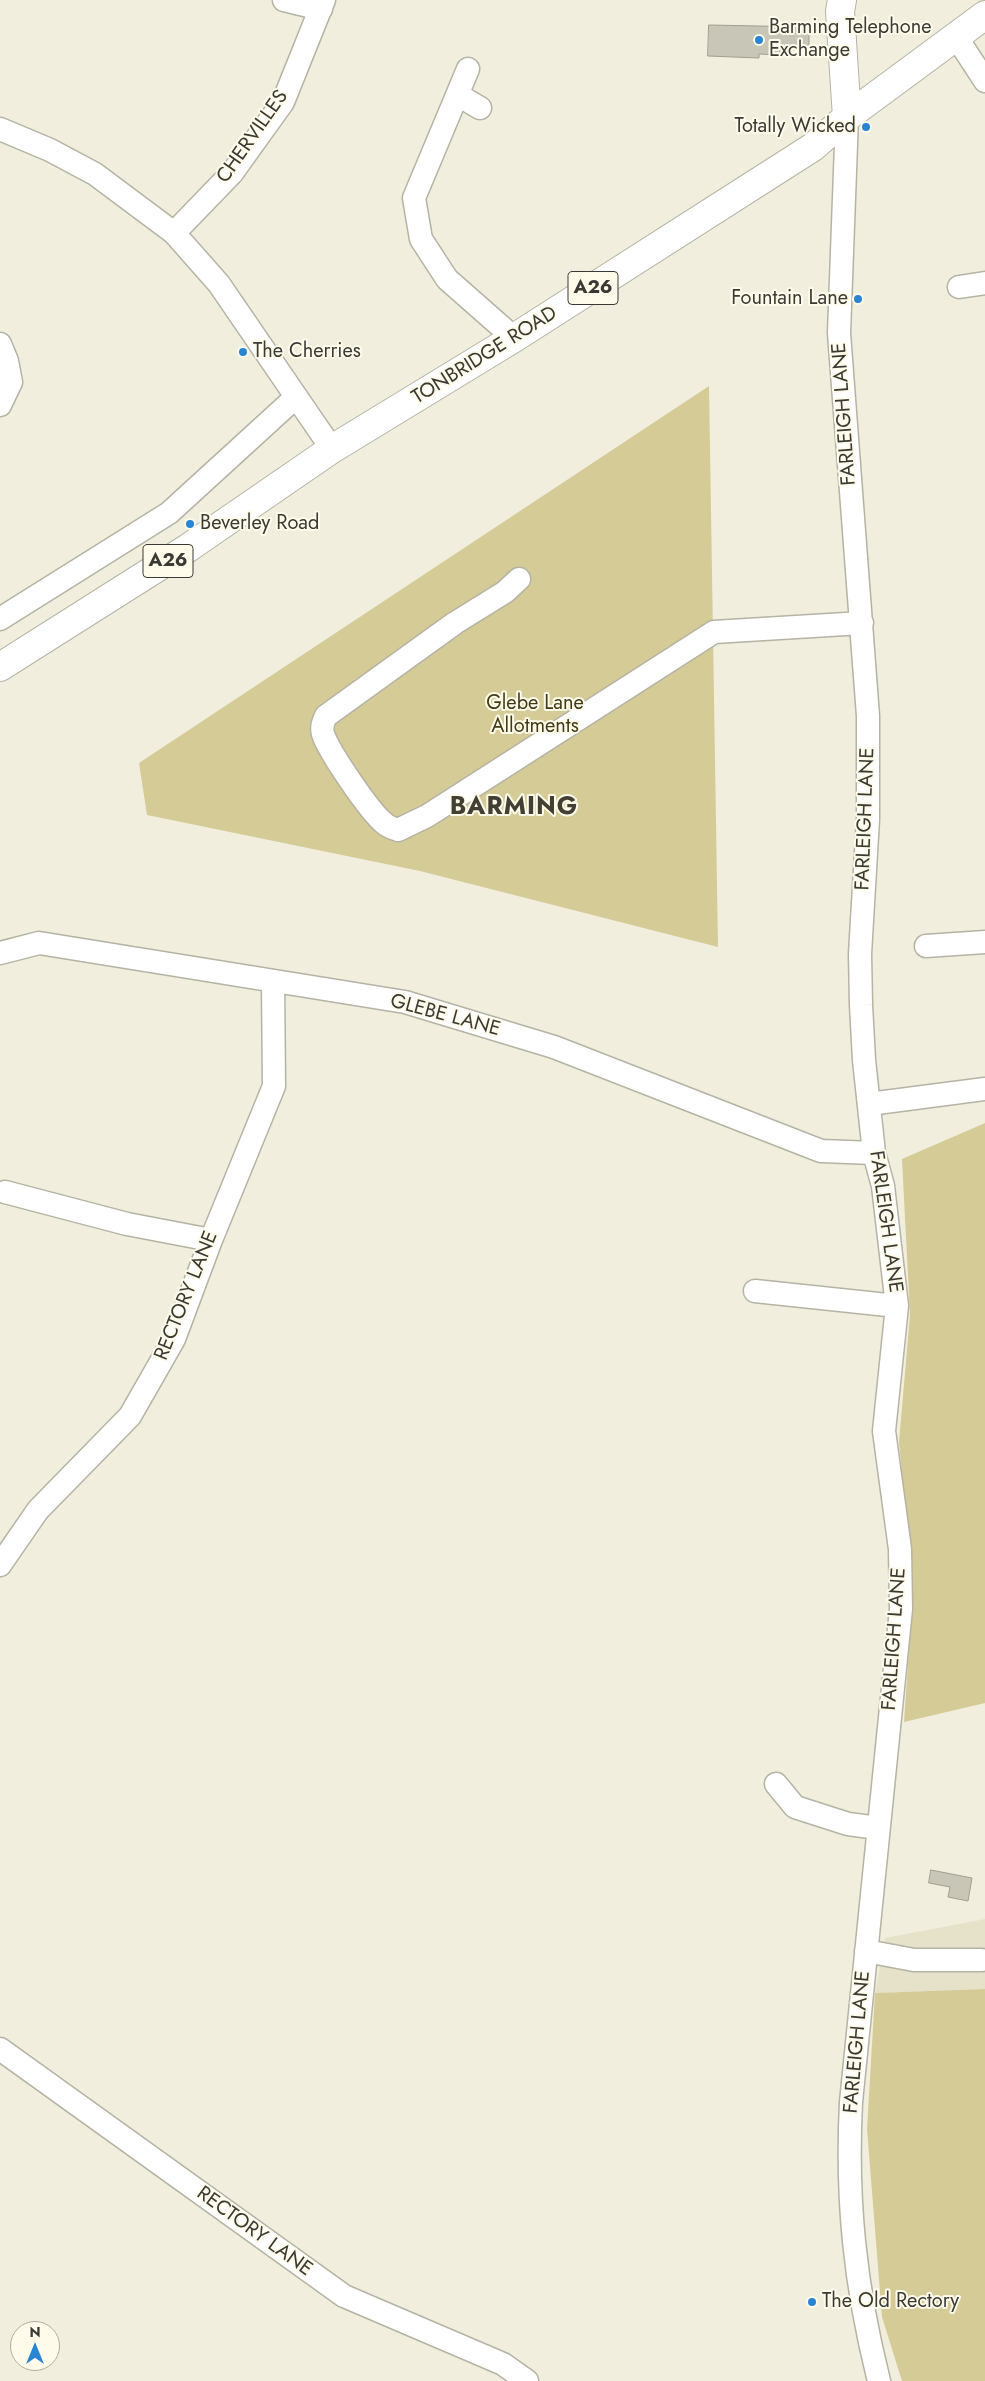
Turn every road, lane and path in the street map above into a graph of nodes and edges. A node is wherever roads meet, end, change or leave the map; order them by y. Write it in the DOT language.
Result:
graph roads {
  1 [pos="284,0"];
  2 [pos="842,0"];
  3 [pos="323,5"];
  4 [pos="985,15"];
  5 [pos="955,35"];
  6 [pos="468,69"];
  7 [pos="985,81"];
  8 [pos="458,95"];
  9 [pos="480,108"];
  10 [pos="847,117"];
  11 [pos="0,129"];
  12 [pos="174,233"];
  13 [pos="985,283"];
  14 [pos="959,287"];
  15 [pos="514,338"];
  16 [pos="0,344"];
  17 [pos="296,397"];
  18 [pos="0,404"];
  19 [pos="332,449"];
  20 [pos="519,579"];
  21 [pos="0,619"];
  22 [pos="862,623"];
  23 [pos="0,667"];
  24 [pos="985,942"];
  25 [pos="926,946"];
  26 [pos="0,953"];
  27 [pos="273,981"];
  28 [pos="985,1089"];
  29 [pos="869,1104"];
  30 [pos="874,1153"];
  31 [pos="5,1192"];
  32 [pos="210,1240"];
  33 [pos="755,1291"];
  34 [pos="897,1306"];
  35 [pos="0,1565"];
  36 [pos="776,1784"];
  37 [pos="878,1828"];
  38 [pos="866,1951"];
  39 [pos="982,1960"];
  40 [pos="0,2049"];
  41 [pos="527,2381"];
  42 [pos="879,2381"];
  1 -- 3 [label="street"];
  2 -- 10 [label="main road"];
  3 -- 12 [label="street, CHERVILLES"];
  4 -- 5 [label="main road, TONBRIDGE ROAD / A26"];
  5 -- 7 [label="street"];
  5 -- 10 [label="main road, TONBRIDGE ROAD / A26"];
  6 -- 8 [label="street"];
  8 -- 9 [label="street"];
  8 -- 15 [label="street"];
  10 -- 15 [label="main road, TONBRIDGE ROAD / A26"];
  10 -- 22 [label="street, FARLEIGH LANE"];
  11 -- 12 [label="street"];
  12 -- 17 [label="street"];
  13 -- 14 [label="street"];
  15 -- 19 [label="main road, TONBRIDGE ROAD / A26"];
  16 -- 18 [label="street"];
  17 -- 19 [label="street"];
  17 -- 21 [label="street"];
  19 -- 23 [label="main road, TONBRIDGE ROAD / A26"];
  20 -- 22 [label="street"];
  22 -- 29 [label="street, FARLEIGH LANE"];
  24 -- 25 [label="street"];
  26 -- 27 [label="street, GLEBE LANE"];
  27 -- 30 [label="street, GLEBE LANE"];
  27 -- 32 [label="street, RECTORY LANE"];
  28 -- 29 [label="street"];
  29 -- 30 [label="street, FARLEIGH LANE"];
  30 -- 34 [label="street, FARLEIGH LANE"];
  31 -- 32 [label="street"];
  32 -- 35 [label="street, RECTORY LANE"];
  33 -- 34 [label="street"];
  34 -- 37 [label="street, FARLEIGH LANE"];
  36 -- 37 [label="street"];
  37 -- 38 [label="street, FARLEIGH LANE"];
  38 -- 39 [label="street"];
  38 -- 42 [label="street, FARLEIGH LANE"];
  40 -- 41 [label="street, RECTORY LANE"];
}
